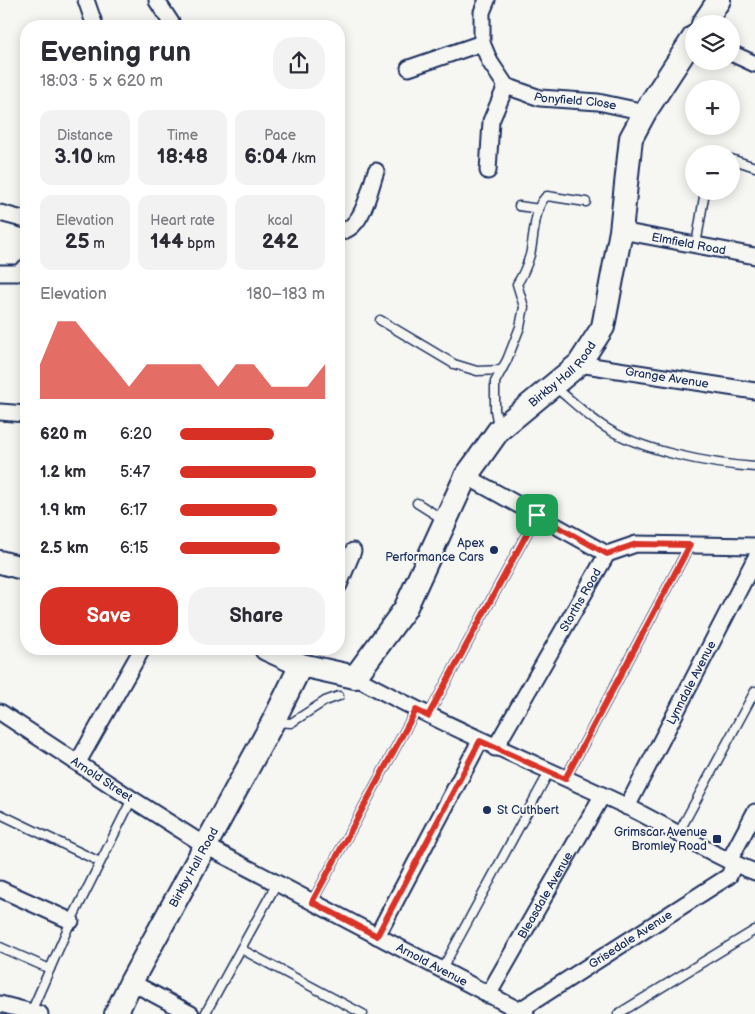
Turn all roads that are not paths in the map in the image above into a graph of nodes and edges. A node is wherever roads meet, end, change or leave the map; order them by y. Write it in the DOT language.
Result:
graph roads {
  1 [pos="86,0"];
  2 [pos="486,0"];
  3 [pos="720,0"];
  4 [pos="157,1"];
  5 [pos="709,15"];
  6 [pos="93,20"];
  7 [pos="169,20"];
  8 [pos="482,43"];
  9 [pos="685,51"];
  10 [pos="740,57"];
  11 [pos="755,64"];
  12 [pos="409,68"];
  13 [pos="506,86"];
  14 [pos="645,112"];
  15 [pos="740,163"];
  16 [pos="755,167"];
  17 [pos="376,171"];
  18 [pos="488,171"];
  19 [pos="704,200"];
  20 [pos="586,202"];
  21 [pos="519,206"];
  22 [pos="539,209"];
  23 [pos="0,213"];
  24 [pos="20,218"];
  25 [pos="345,231"];
  26 [pos="621,231"];
  27 [pos="696,245"];
  28 [pos="755,256"];
  29 [pos="20,272"];
  30 [pos="0,273"];
  31 [pos="380,320"];
  32 [pos="579,364"];
  33 [pos="502,370"];
  34 [pos="552,384"];
  35 [pos="755,391"];
  36 [pos="0,412"];
  37 [pos="20,414"];
  38 [pos="499,430"];
  39 [pos="755,467"];
  40 [pos="466,476"];
  41 [pos="417,503"];
  42 [pos="537,515"];
  43 [pos="445,521"];
  44 [pos="690,545"];
  45 [pos="755,546"];
  46 [pos="353,551"];
  47 [pos="607,554"];
  48 [pos="755,559"];
  49 [pos="0,562"];
  50 [pos="20,567"];
  51 [pos="345,570"];
  52 [pos="139,655"];
  53 [pos="278,655"];
  54 [pos="301,666"];
  55 [pos="355,676"];
  56 [pos="755,690"];
  57 [pos="339,696"];
  58 [pos="0,712"];
  59 [pos="422,713"];
  60 [pos="273,722"];
  61 [pos="480,741"];
  62 [pos="495,748"];
  63 [pos="78,762"];
  64 [pos="548,772"];
  65 [pos="565,779"];
  66 [pos="602,796"];
  67 [pos="132,799"];
  68 [pos="627,807"];
  69 [pos="755,812"];
  70 [pos="0,814"];
  71 [pos="678,834"];
  72 [pos="206,846"];
  73 [pos="100,862"];
  74 [pos="732,863"];
  75 [pos="755,872"];
  76 [pos="277,883"];
  77 [pos="0,889"];
  78 [pos="312,902"];
  79 [pos="71,921"];
  80 [pos="755,930"];
  81 [pos="377,936"];
  82 [pos="0,947"];
  83 [pos="241,949"];
  84 [pos="50,969"];
  85 [pos="442,971"];
  86 [pos="131,982"];
  87 [pos="488,995"];
  88 [pos="0,1004"];
  89 [pos="523,1012"];
  90 [pos="34,1013"];
  91 [pos="116,1014"];
  92 [pos="191,1014"];
  93 [pos="205,1014"];
  94 [pos="363,1014"];
  95 [pos="618,1014"];
  1 -- 6 [label="street"];
  2 -- 8 [label="street"];
  3 -- 5 [label="street"];
  4 -- 7 [label="street"];
  8 -- 12 [label="street"];
  8 -- 13 [label="street"];
  9 -- 14 [label="street, Birkby Hall Road"];
  10 -- 11 [label="street"];
  13 -- 14 [label="street, Ponyfield Close"];
  13 -- 18 [label="street"];
  14 -- 26 [label="street, Birkby Hall Road"];
  15 -- 16 [label="lane"];
  17 -- 25 [label="street"];
  19 -- 27 [label="lane"];
  20 -- 22 [label="lane"];
  21 -- 22 [label="lane"];
  22 -- 33 [label="lane"];
  23 -- 24 [label="street"];
  26 -- 27 [label="street, Elmfield Road"];
  26 -- 32 [label="street, Birkby Hall Road"];
  27 -- 28 [label="street, Elmfield Road"];
  29 -- 30 [label="street"];
  31 -- 33 [label="lane"];
  32 -- 34 [label="street, Birkby Hall Road"];
  32 -- 35 [label="street, Grange Avenue"];
  33 -- 38 [label="lane"];
  34 -- 38 [label="street, Birkby Hall Road"];
  34 -- 39 [label="lane"];
  36 -- 37 [label="street"];
  38 -- 40 [label="street, Birkby Hall Road"];
  40 -- 42 [label="street"];
  40 -- 43 [label="street, Birkby Hall Road"];
  41 -- 43 [label="lane"];
  42 -- 47 [label="street"];
  42 -- 59 [label="lane"];
  43 -- 55 [label="street, Birkby Hall Road"];
  44 -- 45 [label="street, Storths Road"];
  44 -- 47 [label="street, Storths Road"];
  44 -- 65 [label="lane"];
  46 -- 51 [label="street"];
  47 -- 62 [label="street, Storths Road"];
  48 -- 68 [label="street, Lynndale Avenue"];
  49 -- 50 [label="street"];
  52 -- 63 [label="street"];
  53 -- 54 [label="street"];
  54 -- 55 [label="street"];
  54 -- 60 [label="street, Birkby Hall Road"];
  55 -- 59 [label="street"];
  56 -- 71 [label="lane"];
  57 -- 60 [label="lane"];
  58 -- 63 [label="street, Arnold Street"];
  59 -- 61 [label="street"];
  59 -- 78 [label="lane"];
  60 -- 72 [label="street, Birkby Hall Road"];
  61 -- 62 [label="street"];
  61 -- 81 [label="street"];
  62 -- 64 [label="street"];
  63 -- 67 [label="street, Arnold Street"];
  64 -- 65 [label="street"];
  64 -- 85 [label="lane"];
  65 -- 66 [label="street"];
  66 -- 68 [label="street"];
  66 -- 87 [label="street, Bleasdale Avenue"];
  67 -- 72 [label="street, Arnold Street"];
  67 -- 73 [label="lane"];
  68 -- 71 [label="street"];
  69 -- 74 [label="street, Grisedale Avenue"];
  70 -- 73 [label="lane"];
  71 -- 74 [label="street"];
  72 -- 76 [label="street, Arnold Avenue"];
  72 -- 86 [label="street, Birkby Hall Road"];
  73 -- 79 [label="lane"];
  74 -- 75 [label="street"];
  74 -- 89 [label="street, Grisedale Avenue"];
  76 -- 78 [label="street, Arnold Avenue"];
  76 -- 83 [label="lane"];
  77 -- 79 [label="street"];
  78 -- 81 [label="street, Arnold Avenue"];
  79 -- 84 [label="lane"];
  80 -- 95 [label="lane"];
  81 -- 85 [label="street, Arnold Avenue"];
  82 -- 84 [label="lane"];
  83 -- 93 [label="lane"];
  83 -- 94 [label="lane"];
  84 -- 90 [label="lane"];
  85 -- 87 [label="street, Arnold Avenue"];
  86 -- 91 [label="street, Birkby Hall Road"];
  86 -- 92 [label="street"];
  87 -- 89 [label="street, Arnold Avenue"];
  88 -- 90 [label="street"];
}
